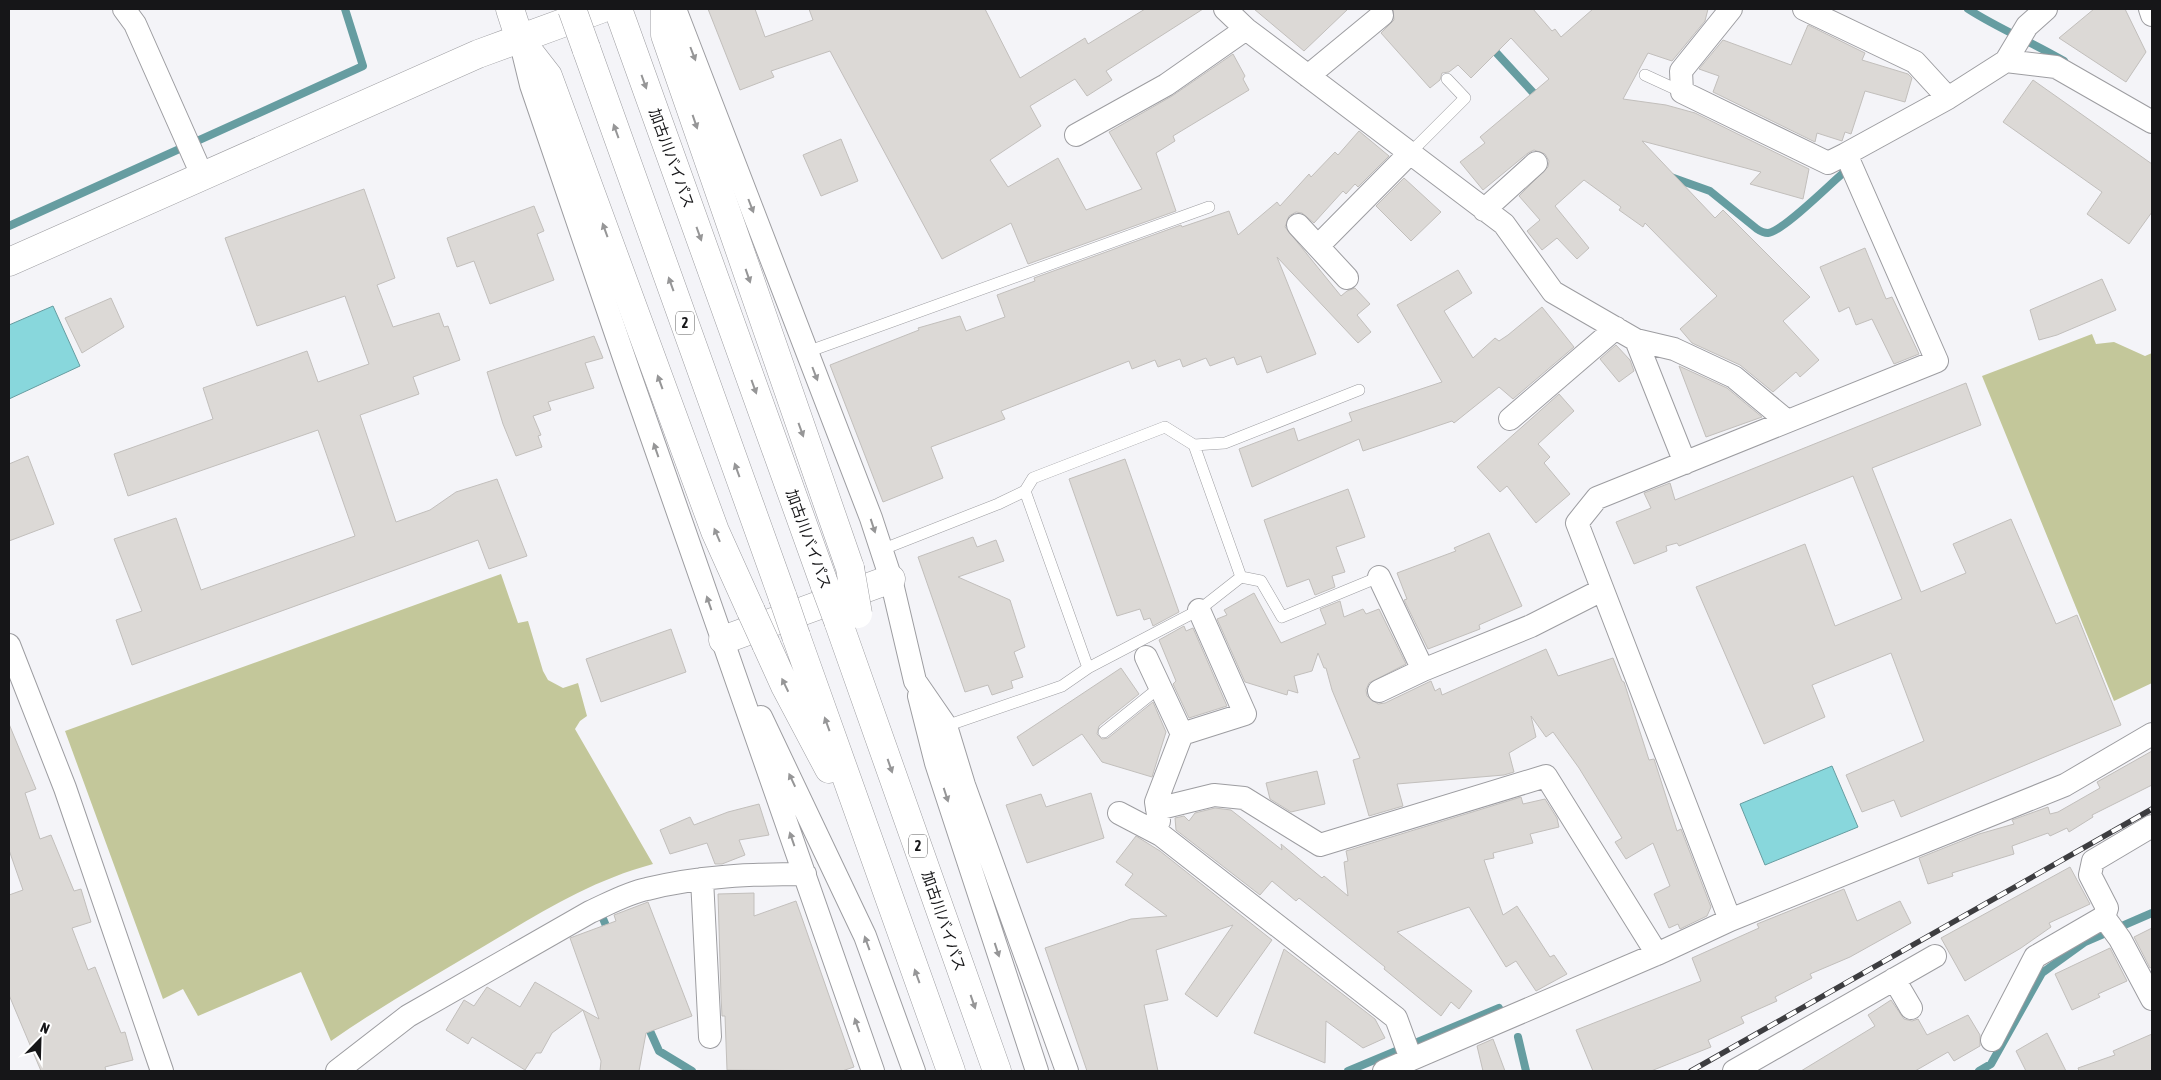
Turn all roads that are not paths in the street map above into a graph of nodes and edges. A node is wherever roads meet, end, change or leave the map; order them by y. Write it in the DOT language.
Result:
graph roads {
  1 [pos="124,9"];
  2 [pos="510,9"];
  3 [pos="572,9"];
  4 [pos="601,9"];
  5 [pos="618,9"];
  6 [pos="665,9"];
  7 [pos="675,9"];
  8 [pos="1225,9"];
  9 [pos="1732,9"];
  10 [pos="1804,9"];
  11 [pos="2046,9"];
  12 [pos="2150,9"];
  13 [pos="1382,15"];
  14 [pos="2152,15"];
  15 [pos="1246,29"];
  16 [pos="520,40"];
  17 [pos="2006,61"];
  18 [pos="1645,75"];
  19 [pos="1308,76"];
  20 [pos="1447,79"];
  21 [pos="1682,92"];
  22 [pos="1948,98"];
  23 [pos="2152,122"];
  24 [pos="1076,135"];
  25 [pos="1410,153"];
  26 [pos="1846,154"];
  27 [pos="1536,163"];
  28 [pos="202,175"];
  29 [pos="1209,207"];
  30 [pos="1484,210"];
  31 [pos="1298,224"];
  32 [pos="1318,246"];
  33 [pos="9,262"];
  34 [pos="1347,278"];
  35 [pos="1616,328"];
  36 [pos="1636,340"];
  37 [pos="807,352"];
  38 [pos="1359,390"];
  39 [pos="1510,418"];
  40 [pos="1787,421"];
  41 [pos="1194,445"];
  42 [pos="1685,463"];
  43 [pos="1025,491"];
  44 [pos="881,550"];
  45 [pos="1241,577"];
  46 [pos="1379,577"];
  47 [pos="891,579"];
  48 [pos="1602,590"];
  49 [pos="1199,610"];
  50 [pos="722,640"];
  51 [pos="9,645"];
  52 [pos="1146,657"];
  53 [pos="1088,668"];
  54 [pos="1423,670"];
  55 [pos="736,679"];
  56 [pos="915,680"];
  57 [pos="1160,687"];
  58 [pos="1379,691"];
  59 [pos="876,726"];
  60 [pos="946,726"];
  61 [pos="1104,732"];
  62 [pos="1182,734"];
  63 [pos="2152,734"];
  64 [pos="1157,809"];
  65 [pos="1119,813"];
  66 [pos="2152,826"];
  67 [pos="1161,835"];
  68 [pos="873,852"];
  69 [pos="805,874"];
  70 [pos="702,879"];
  71 [pos="2104,917"];
  72 [pos="1730,920"];
  73 [pos="1657,954"];
  74 [pos="1935,956"];
  75 [pos="1894,979"];
  76 [pos="2151,992"];
  77 [pos="1911,1008"];
  78 [pos="710,1037"];
  79 [pos="1992,1040"];
  80 [pos="1411,1058"];
  81 [pos="157,1070"];
  82 [pos="337,1071"];
  83 [pos="873,1071"];
  84 [pos="914,1071"];
  85 [pos="951,1071"];
  86 [pos="997,1071"];
  87 [pos="1037,1071"];
  88 [pos="1067,1071"];
  89 [pos="1384,1071"];
  90 [pos="1734,1071"];
  1 -- 28 [label="street"];
  2 -- 16 [label="main road"];
  68 -- 3 [label="main road, 2, one-way, bridge"];
  4 -- 16 [label="main road"];
  5 -- 59 [label="main road, 加古川バイパス / 2, one-way, bridge"];
  6 -- 59 [label="main road, one-way, bridge"];
  7 -- 37 [label="street, one-way"];
  8 -- 15 [label="street"];
  9 -- 21 [label="street"];
  10 -- 22 [label="street"];
  11 -- 17 [label="street"];
  12 -- 14 [label="street"];
  13 -- 19 [label="street"];
  15 -- 19 [label="street"];
  15 -- 24 [label="street"];
  16 -- 28 [label="main road"];
  50 -- 16 [label="street, one-way"];
  68 -- 16 [label="main road, one-way, bridge"];
  17 -- 22 [label="street"];
  17 -- 23 [label="street"];
  18 -- 21 [label="lane"];
  19 -- 25 [label="street"];
  20 -- 25 [label="lane"];
  21 -- 26 [label="street"];
  22 -- 26 [label="street"];
  25 -- 30 [label="street"];
  25 -- 32 [label="street"];
  26 -- 40 [label="street"];
  27 -- 30 [label="street"];
  28 -- 33 [label="main road"];
  29 -- 37 [label="lane"];
  30 -- 35 [label="street"];
  31 -- 32 [label="street"];
  32 -- 34 [label="street"];
  35 -- 36 [label="street"];
  35 -- 39 [label="street"];
  36 -- 40 [label="street"];
  36 -- 42 [label="street"];
  37 -- 44 [label="street, one-way"];
  38 -- 41 [label="lane"];
  40 -- 42 [label="street"];
  41 -- 43 [label="lane"];
  41 -- 45 [label="lane"];
  42 -- 48 [label="street"];
  43 -- 44 [label="lane"];
  43 -- 53 [label="lane"];
  44 -- 47 [label="street"];
  45 -- 46 [label="lane"];
  45 -- 49 [label="lane"];
  46 -- 54 [label="street"];
  47 -- 50 [label="main road"];
  47 -- 56 [label="street"];
  48 -- 54 [label="street"];
  48 -- 72 [label="street"];
  49 -- 53 [label="lane"];
  49 -- 62 [label="street"];
  50 -- 55 [label="street"];
  51 -- 81 [label="street"];
  52 -- 57 [label="street"];
  53 -- 60 [label="lane"];
  54 -- 58 [label="street"];
  69 -- 55 [label="street, one-way"];
  84 -- 55 [label="street, one-way"];
  56 -- 60 [label="street"];
  56 -- 87 [label="street, one-way"];
  57 -- 61 [label="lane"];
  57 -- 62 [label="street"];
  59 -- 86 [label="main road, 加古川バイパス / 2, one-way"];
  60 -- 88 [label="street"];
  62 -- 64 [label="street"];
  63 -- 72 [label="street"];
  64 -- 67 [label="street"];
  64 -- 73 [label="street"];
  65 -- 67 [label="street"];
  66 -- 71 [label="street"];
  67 -- 80 [label="street"];
  85 -- 68 [label="main road, 2, one-way"];
  69 -- 70 [label="street"];
  83 -- 69 [label="street, one-way"];
  70 -- 78 [label="street"];
  70 -- 82 [label="street"];
  71 -- 76 [label="street"];
  71 -- 79 [label="street"];
  72 -- 73 [label="street"];
  73 -- 80 [label="street"];
  74 -- 75 [label="street"];
  75 -- 77 [label="street"];
  75 -- 90 [label="street"];
  80 -- 89 [label="street"];
}
